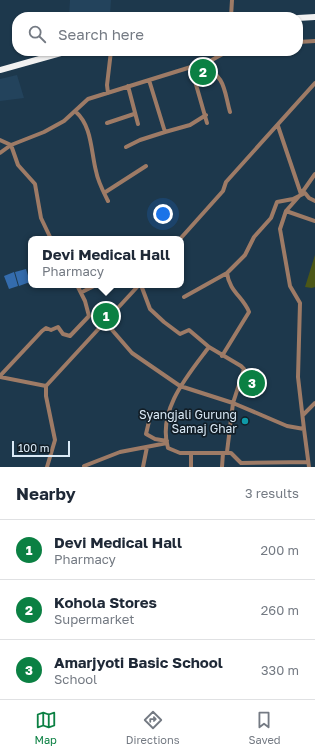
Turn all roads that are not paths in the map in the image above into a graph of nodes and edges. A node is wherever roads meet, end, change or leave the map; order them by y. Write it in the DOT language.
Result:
graph roads {
  1 [pos="232,0"];
  2 [pos="231,12"];
  3 [pos="315,17"];
  4 [pos="303,18"];
  5 [pos="315,41"];
  6 [pos="303,42"];
  7 [pos="50,56"];
  8 [pos="111,56"];
  9 [pos="219,56"];
  10 [pos="201,66"];
  11 [pos="191,67"];
  12 [pos="0,70"];
  13 [pos="149,80"];
  14 [pos="315,83"];
  15 [pos="128,86"];
  16 [pos="108,93"];
  17 [pos="76,112"];
  18 [pos="230,112"];
  19 [pos="134,114"];
  20 [pos="206,115"];
  21 [pos="107,123"];
  22 [pos="207,123"];
  23 [pos="138,124"];
  24 [pos="278,126"];
  25 [pos="165,132"];
  26 [pos="0,140"];
  27 [pos="11,145"];
  28 [pos="126,147"];
  29 [pos="0,153"];
  30 [pos="146,166"];
  31 [pos="315,174"];
  32 [pos="104,193"];
  33 [pos="301,194"];
  34 [pos="108,201"];
  35 [pos="315,201"];
  36 [pos="286,211"];
  37 [pos="315,221"];
  38 [pos="50,236"];
  39 [pos="183,236"];
  40 [pos="227,273"];
  41 [pos="80,288"];
  42 [pos="90,288"];
  43 [pos="137,288"];
  44 [pos="141,288"];
  45 [pos="82,292"];
  46 [pos="184,297"];
  47 [pos="106,323"];
  48 [pos="209,347"];
  49 [pos="222,356"];
  50 [pos="0,376"];
  51 [pos="46,386"];
  52 [pos="180,386"];
  53 [pos="233,403"];
  54 [pos="315,403"];
  55 [pos="303,415"];
  56 [pos="150,417"];
  57 [pos="304,429"];
  58 [pos="167,442"];
  59 [pos="147,447"];
  60 [pos="225,452"];
  61 [pos="191,453"];
  62 [pos="308,462"];
  63 [pos="265,465"];
  64 [pos="84,466"];
  65 [pos="47,467"];
  66 [pos="143,467"];
  67 [pos="190,467"];
  68 [pos="222,467"];
  69 [pos="309,467"];
  1 -- 2 [label="street"];
  3 -- 4 [label="highway"];
  5 -- 6 [label="street"];
  7 -- 12 [label="highway"];
  8 -- 16 [label="street"];
  9 -- 10 [label="street"];
  10 -- 11 [label="street"];
  10 -- 18 [label="street"];
  11 -- 13 [label="street"];
  11 -- 20 [label="street"];
  13 -- 15 [label="street"];
  13 -- 25 [label="street"];
  14 -- 24 [label="street"];
  15 -- 16 [label="street"];
  15 -- 19 [label="street"];
  16 -- 17 [label="street"];
  17 -- 27 [label="street"];
  17 -- 32 [label="street"];
  19 -- 21 [label="street"];
  19 -- 23 [label="street"];
  20 -- 22 [label="street"];
  20 -- 25 [label="street"];
  24 -- 33 [label="street"];
  24 -- 39 [label="street"];
  25 -- 28 [label="street"];
  26 -- 27 [label="street"];
  27 -- 29 [label="street"];
  27 -- 38 [label="street"];
  30 -- 32 [label="street"];
  31 -- 33 [label="street"];
  32 -- 34 [label="street"];
  33 -- 35 [label="street"];
  33 -- 36 [label="street"];
  33 -- 40 [label="street"];
  36 -- 37 [label="street"];
  36 -- 55 [label="street"];
  40 -- 46 [label="street"];
  40 -- 49 [label="street"];
  41 -- 45 [label="street"];
  42 -- 45 [label="street"];
  43 -- 47 [label="street"];
  44 -- 48 [label="street"];
  45 -- 50 [label="street"];
  47 -- 51 [label="street"];
  47 -- 52 [label="street"];
  48 -- 49 [label="street"];
  48 -- 52 [label="street"];
  49 -- 53 [label="street"];
  50 -- 51 [label="street"];
  51 -- 65 [label="street"];
  52 -- 53 [label="street"];
  52 -- 58 [label="street"];
  53 -- 57 [label="street"];
  53 -- 60 [label="street"];
  54 -- 55 [label="street"];
  55 -- 57 [label="street"];
  56 -- 58 [label="street"];
  57 -- 62 [label="street"];
  58 -- 59 [label="street"];
  58 -- 61 [label="street"];
  59 -- 64 [label="street"];
  59 -- 66 [label="street"];
  60 -- 61 [label="street"];
  60 -- 63 [label="street"];
  60 -- 68 [label="street"];
  61 -- 67 [label="street"];
  62 -- 63 [label="street"];
  62 -- 69 [label="street"];
}
